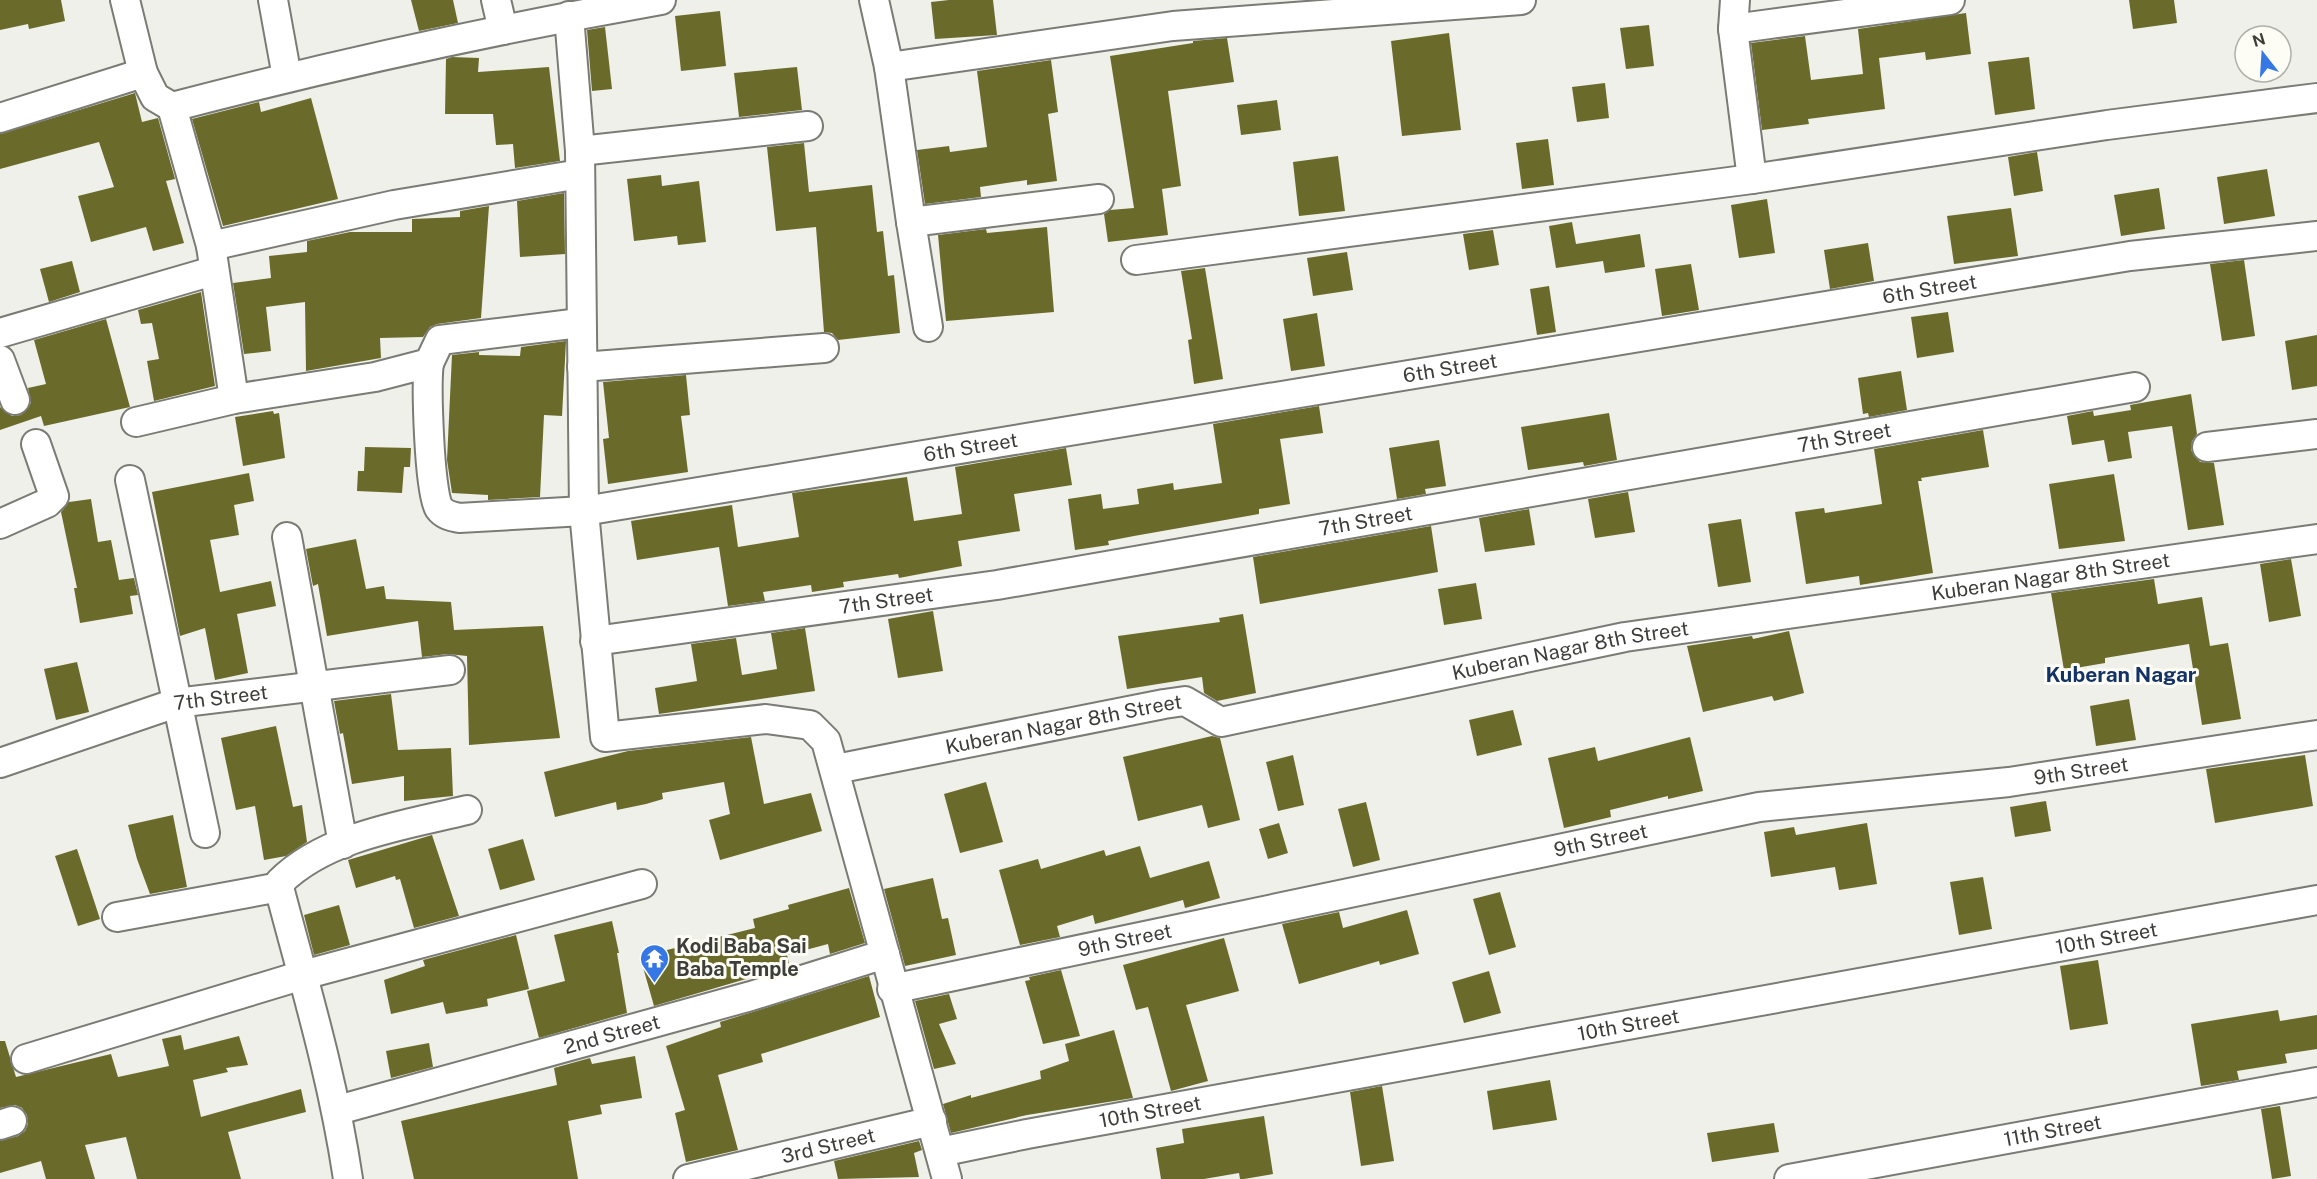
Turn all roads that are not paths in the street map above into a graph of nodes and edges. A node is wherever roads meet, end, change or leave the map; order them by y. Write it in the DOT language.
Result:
graph roads {
  1 [pos="125,0"];
  2 [pos="273,0"];
  3 [pos="496,0"];
  4 [pos="661,0"];
  5 [pos="874,0"];
  6 [pos="1521,0"];
  7 [pos="1735,0"];
  8 [pos="1950,0"];
  9 [pos="569,16"];
  10 [pos="1733,29"];
  11 [pos="503,30"];
  12 [pos="889,67"];
  13 [pos="143,74"];
  14 [pos="287,77"];
  15 [pos="2317,98"];
  16 [pos="171,107"];
  17 [pos="0,117"];
  18 [pos="808,126"];
  19 [pos="580,163"];
  20 [pos="1752,179"];
  21 [pos="1099,199"];
  22 [pos="911,222"];
  23 [pos="2317,236"];
  24 [pos="212,259"];
  25 [pos="1136,260"];
  26 [pos="580,323"];
  27 [pos="928,327"];
  28 [pos="0,333"];
  29 [pos="824,348"];
  30 [pos="0,360"];
  31 [pos="429,363"];
  32 [pos="582,367"];
  33 [pos="2135,387"];
  34 [pos="234,399"];
  35 [pos="15,400"];
  36 [pos="135,422"];
  37 [pos="2317,434"];
  38 [pos="36,444"];
  39 [pos="2207,447"];
  40 [pos="130,480"];
  41 [pos="584,512"];
  42 [pos="0,524"];
  43 [pos="287,537"];
  44 [pos="2317,539"];
  45 [pos="595,641"];
  46 [pos="450,670"];
  47 [pos="314,686"];
  48 [pos="176,703"];
  49 [pos="2317,735"];
  50 [pos="1,760"];
  51 [pos="836,769"];
  52 [pos="466,810"];
  53 [pos="205,833"];
  54 [pos="343,844"];
  55 [pos="642,884"];
  56 [pos="280,887"];
  57 [pos="2317,900"];
  58 [pos="117,917"];
  59 [pos="885,954"];
  60 [pos="303,975"];
  61 [pos="892,989"];
  62 [pos="26,1059"];
  63 [pos="2317,1082"];
  64 [pos="338,1110"];
  65 [pos="932,1121"];
  66 [pos="944,1166"];
  67 [pos="348,1179"];
  68 [pos="688,1179"];
  69 [pos="1789,1179"];
  1 -- 13 [label="street"];
  2 -- 14 [label="street"];
  3 -- 11 [label="street"];
  4 -- 9 [label="street"];
  5 -- 12 [label="street"];
  6 -- 12 [label="street"];
  7 -- 10 [label="street"];
  8 -- 10 [label="street"];
  9 -- 11 [label="street"];
  9 -- 19 [label="street"];
  10 -- 20 [label="street"];
  11 -- 14 [label="street"];
  12 -- 22 [label="street"];
  13 -- 16 [label="street"];
  13 -- 17 [label="street"];
  14 -- 16 [label="street"];
  15 -- 20 [label="street"];
  16 -- 24 [label="street"];
  18 -- 19 [label="street"];
  19 -- 24 [label="street"];
  19 -- 26 [label="street"];
  20 -- 25 [label="street"];
  21 -- 22 [label="street"];
  22 -- 27 [label="street"];
  23 -- 41 [label="street, 6th Street"];
  24 -- 28 [label="street"];
  24 -- 34 [label="street"];
  26 -- 31 [label="street"];
  26 -- 32 [label="street"];
  29 -- 32 [label="street"];
  30 -- 35 [label="street"];
  31 -- 34 [label="street"];
  31 -- 41 [label="street, 6th Street"];
  32 -- 41 [label="street"];
  33 -- 45 [label="street, 7th Street"];
  34 -- 36 [label="street"];
  37 -- 39 [label="street"];
  38 -- 42 [label="street"];
  40 -- 48 [label="street"];
  41 -- 45 [label="street"];
  43 -- 47 [label="street"];
  44 -- 51 [label="street, Kuberan Nagar 8th Street"];
  45 -- 51 [label="street"];
  46 -- 47 [label="street, 7th Street"];
  47 -- 48 [label="street, 7th Street"];
  47 -- 54 [label="street"];
  48 -- 50 [label="street, 7th Street"];
  48 -- 53 [label="street"];
  49 -- 61 [label="street, 9th Street"];
  51 -- 59 [label="street"];
  52 -- 54 [label="street"];
  54 -- 56 [label="street"];
  55 -- 60 [label="street"];
  56 -- 58 [label="street"];
  56 -- 60 [label="street"];
  57 -- 66 [label="street, 10th Street"];
  59 -- 61 [label="street"];
  59 -- 64 [label="street, 2nd Street"];
  60 -- 62 [label="street"];
  60 -- 64 [label="street"];
  61 -- 65 [label="street"];
  63 -- 69 [label="street, 11th Street"];
  64 -- 67 [label="street"];
  65 -- 66 [label="street"];
  65 -- 68 [label="street, 3rd Street"];
}
